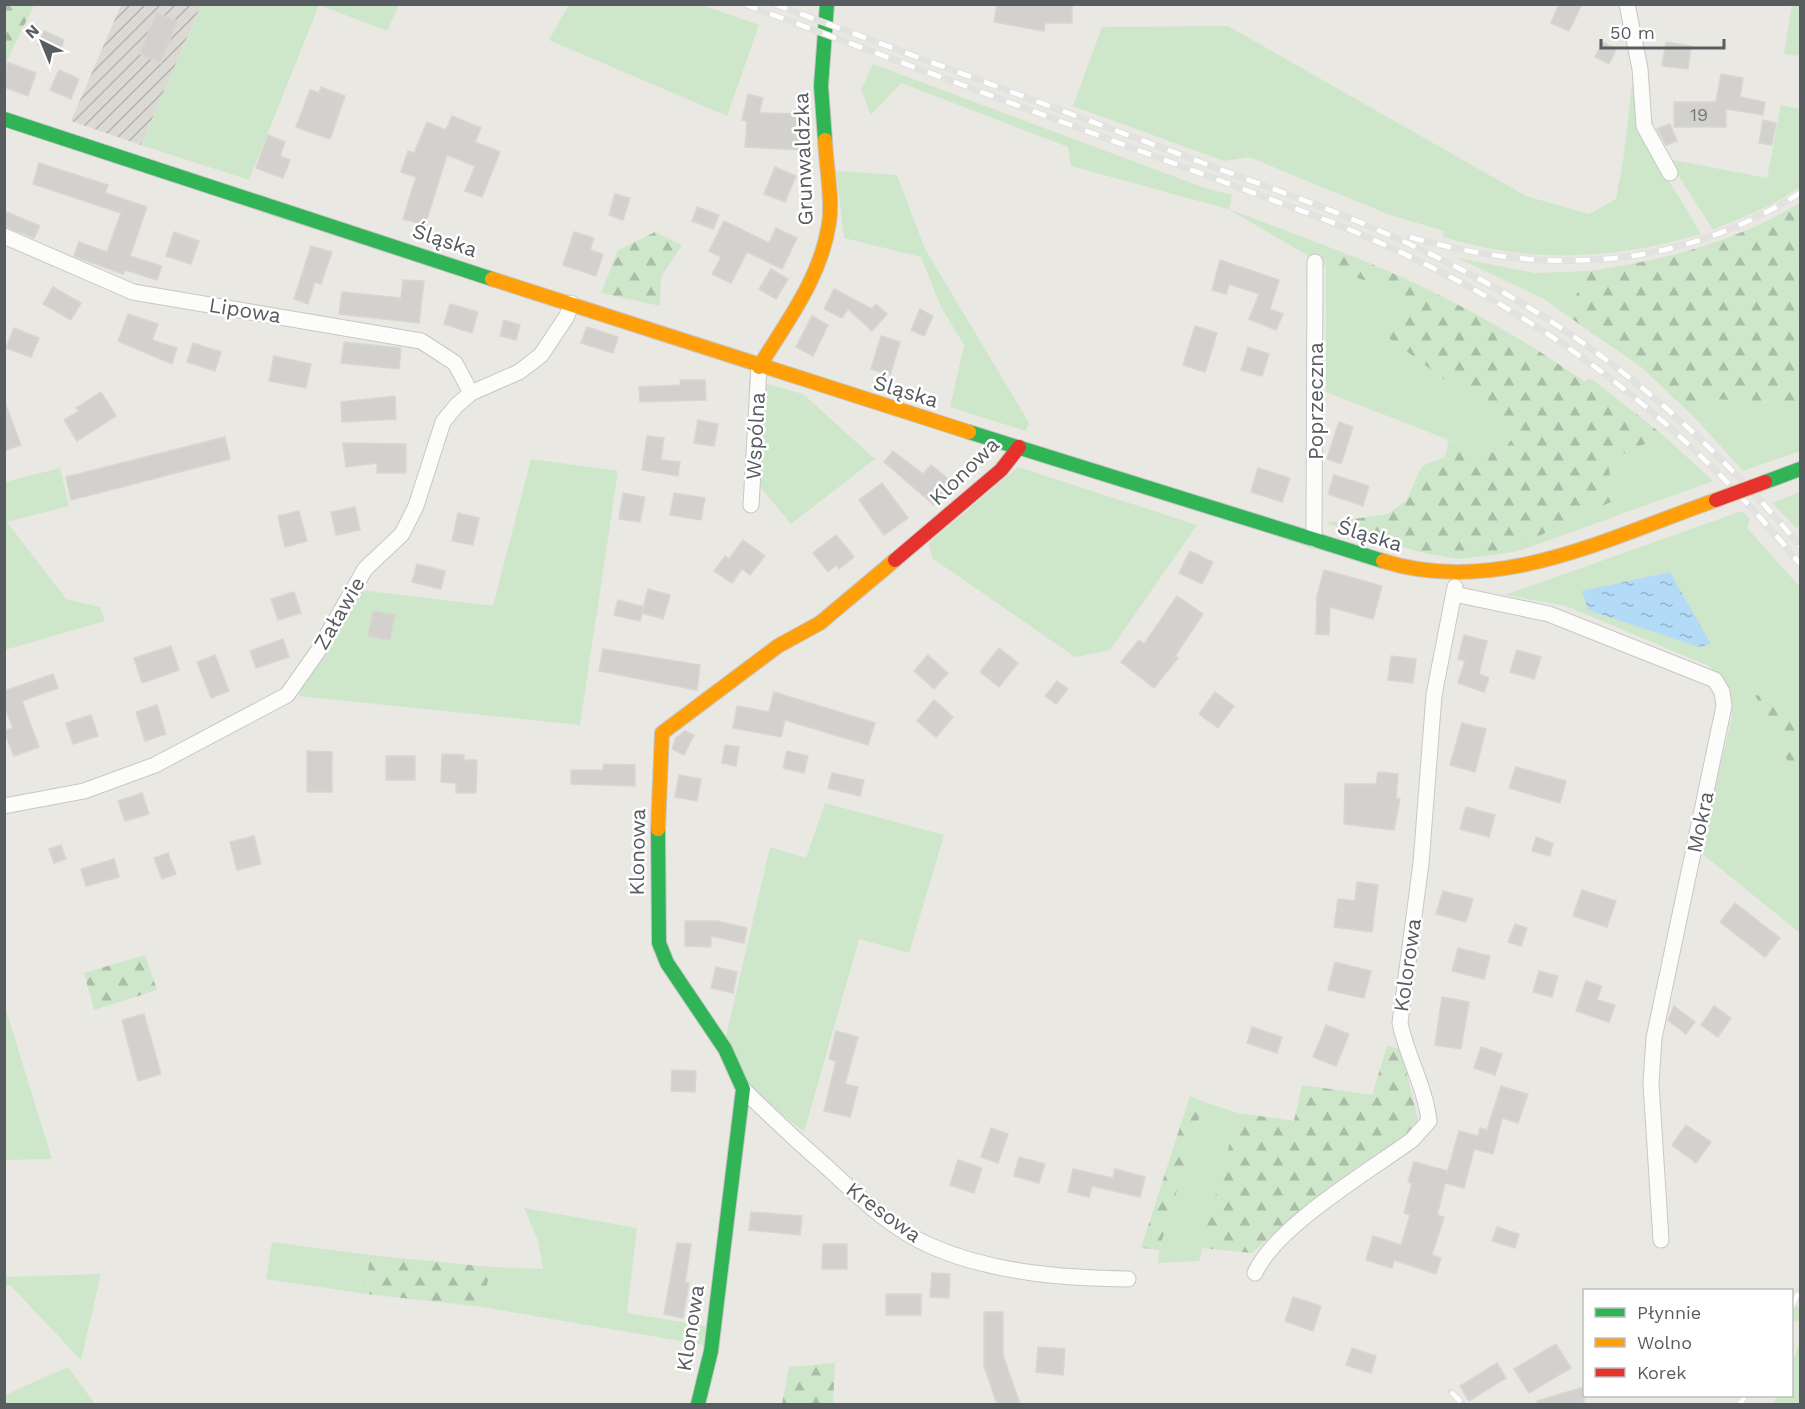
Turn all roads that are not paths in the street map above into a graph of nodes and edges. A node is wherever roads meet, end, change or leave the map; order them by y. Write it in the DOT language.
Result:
graph roads {
  1 [pos="827,4"];
  2 [pos="1627,4"];
  3 [pos="4,119"];
  4 [pos="1670,173"];
  5 [pos="4,236"];
  6 [pos="1315,262"];
  7 [pos="571,303"];
  8 [pos="759,367"];
  9 [pos="471,393"];
  10 [pos="1019,447"];
  11 [pos="1800,469"];
  12 [pos="751,505"];
  13 [pos="1314,540"];
  14 [pos="1456,575"];
  15 [pos="1454,594"];
  16 [pos="4,806"];
  17 [pos="743,1089"];
  18 [pos="1661,1240"];
  19 [pos="1255,1273"];
  20 [pos="1128,1280"];
  21 [pos="698,1404"];
  1 -- 8 [label="main road, Grunwaldzka"];
  2 -- 4 [label="street"];
  3 -- 7 [label="main road, Śląska"];
  5 -- 9 [label="street, Lipowa"];
  6 -- 13 [label="street, Poprzeczna"];
  7 -- 8 [label="main road, Śląska"];
  7 -- 9 [label="street, Załawie"];
  8 -- 10 [label="main road, Śląska"];
  8 -- 12 [label="street, Wspólna"];
  9 -- 16 [label="street, Załawie"];
  10 -- 13 [label="main road, Śląska"];
  10 -- 17 [label="main road, Klonowa"];
  11 -- 14 [label="main road, Śląska, bridge"];
  13 -- 14 [label="main road, Śląska"];
  14 -- 15 [label="street, Kolorowa"];
  15 -- 18 [label="street, Mokra"];
  15 -- 19 [label="street, Kolorowa"];
  17 -- 20 [label="street, Kresowa"];
  17 -- 21 [label="main road, Klonowa"];
}
